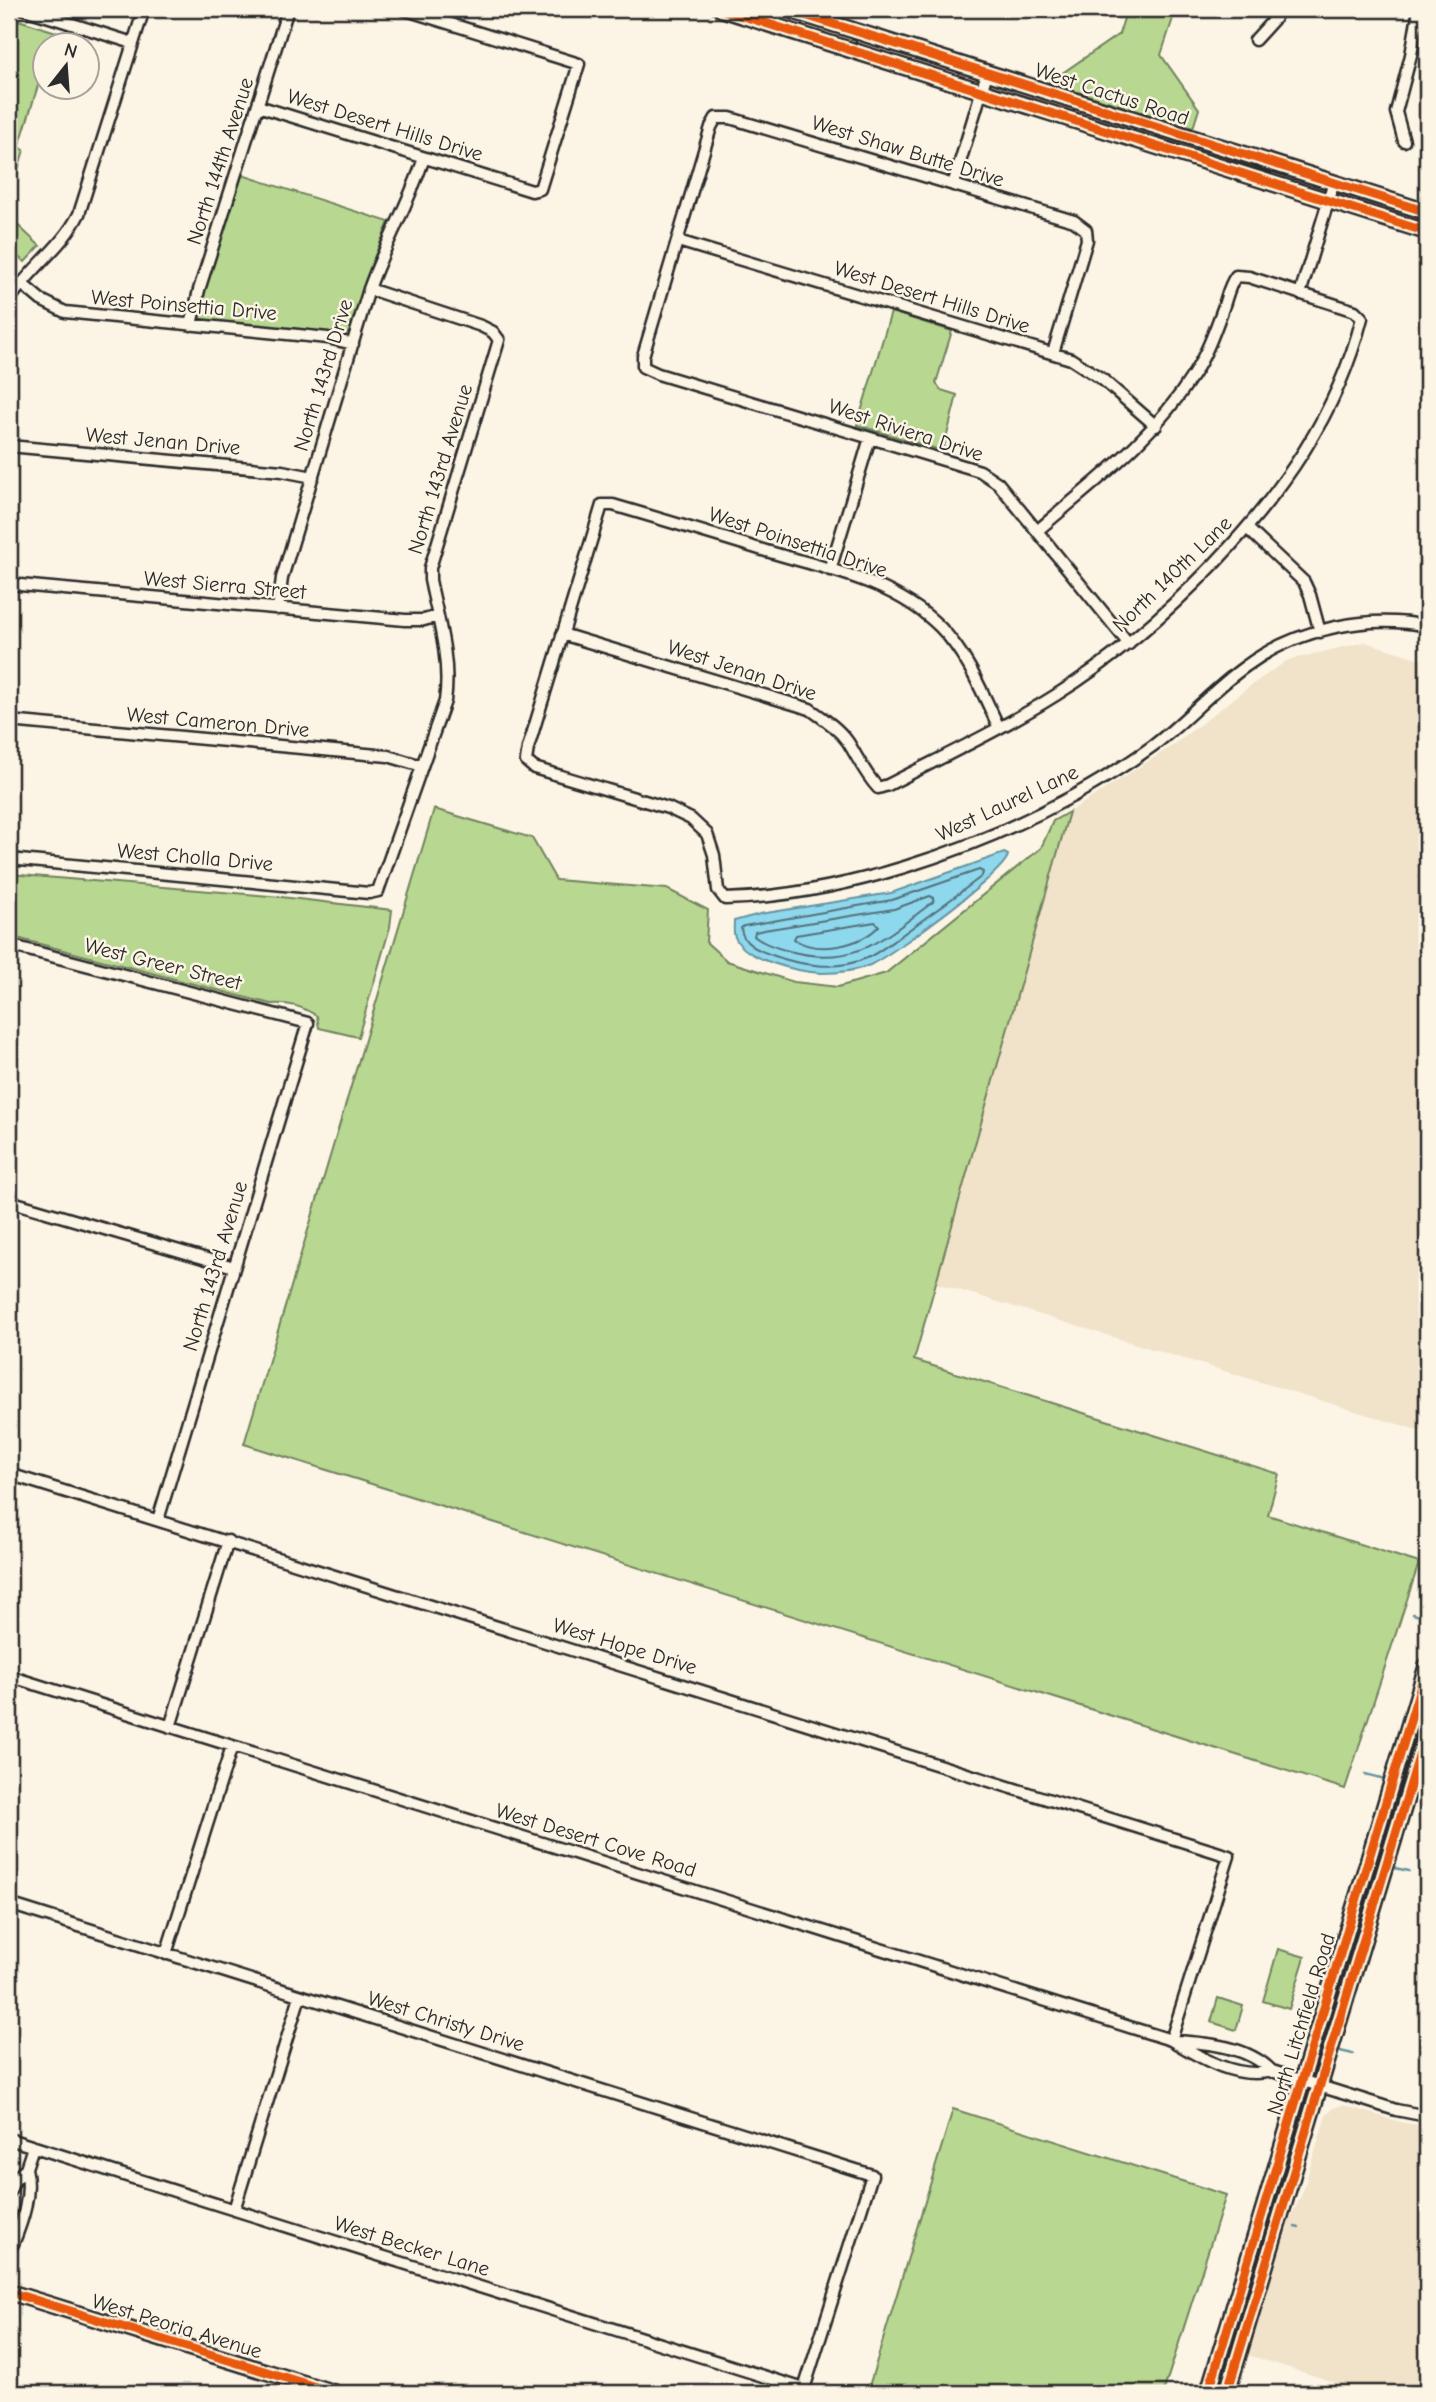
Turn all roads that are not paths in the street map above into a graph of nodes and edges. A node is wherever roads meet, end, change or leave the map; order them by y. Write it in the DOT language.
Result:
graph roads {
  1 [pos="24,9"];
  2 [pos="144,9"];
  3 [pos="288,9"];
  4 [pos="403,9"];
  5 [pos="721,9"];
  6 [pos="786,9"];
  7 [pos="1277,9"];
  8 [pos="1419,9"];
  9 [pos="35,10"];
  10 [pos="1255,40"];
  11 [pos="133,43"];
  12 [pos="987,73"];
  13 [pos="982,92"];
  14 [pos="258,106"];
  15 [pos="1404,141"];
  16 [pos="424,158"];
  17 [pos="1334,183"];
  18 [pos="953,185"];
  19 [pos="1329,201"];
  20 [pos="1427,212"];
  21 [pos="1427,232"];
  22 [pos="678,241"];
  23 [pos="22,283"];
  24 [pos="369,289"];
  25 [pos="1300,294"];
  26 [pos="9,301"];
  27 [pos="191,325"];
  28 [pos="353,344"];
  29 [pos="1053,353"];
  30 [pos="1156,426"];
  31 [pos="870,438"];
  32 [pos="9,446"];
  33 [pos="313,477"];
  34 [pos="1248,528"];
  35 [pos="1037,531"];
  36 [pos="830,570"];
  37 [pos="9,584"];
  38 [pos="278,609"];
  39 [pos="438,616"];
  40 [pos="1427,626"];
  41 [pos="1320,632"];
  42 [pos="562,634"];
  43 [pos="1129,644"];
  44 [pos="9,721"];
  45 [pos="999,728"];
  46 [pos="422,766"];
  47 [pos="878,788"];
  48 [pos="9,859"];
  49 [pos="378,891"];
  50 [pos="9,945"];
  51 [pos="308,1023"];
  52 [pos="9,1201"];
  53 [pos="234,1267"];
  54 [pos="9,1474"];
  55 [pos="158,1520"];
  56 [pos="228,1541"];
  57 [pos="1427,1665"];
  58 [pos="9,1676"];
  59 [pos="1427,1692"];
  60 [pos="170,1727"];
  61 [pos="1427,1730"];
  62 [pos="232,1746"];
  63 [pos="1415,1771"];
  64 [pos="9,1904"];
  65 [pos="166,1954"];
  66 [pos="300,1996"];
  67 [pos="1171,2040"];
  68 [pos="1272,2071"];
  69 [pos="1302,2081"];
  70 [pos="1320,2087"];
  71 [pos="1427,2116"];
  72 [pos="9,2139"];
  73 [pos="33,2147"];
  74 [pos="26,2168"];
  75 [pos="9,2193"];
  76 [pos="233,2210"];
  77 [pos="1257,2229"];
  78 [pos="9,2245"];
  79 [pos="1259,2288"];
  80 [pos="9,2292"];
  81 [pos="804,2389"];
  82 [pos="335,2393"];
  83 [pos="1208,2393"];
  84 [pos="1227,2393"];
  1 -- 9 [label="street"];
  2 -- 11 [label="street"];
  3 -- 14 [label="street, North 144th Avenue"];
  4 -- 16 [label="street, West Desert Hills Drive"];
  5 -- 13 [label="main road, West Cactus Road"];
  6 -- 12 [label="main road, West Cactus Road"];
  7 -- 10 [label="street"];
  8 -- 15 [label="street"];
  9 -- 11 [label="street"];
  11 -- 23 [label="street"];
  12 -- 13 [label="street"];
  12 -- 17 [label="main road, West Cactus Road"];
  13 -- 18 [label="street"];
  13 -- 19 [label="main road, West Cactus Road"];
  14 -- 16 [label="street, West Desert Hills Drive"];
  14 -- 27 [label="street, North 144th Avenue"];
  16 -- 24 [label="street, North 143rd Drive"];
  17 -- 19 [label="street"];
  17 -- 20 [label="main road, West Cactus Road"];
  18 -- 22 [label="street, West Shaw Butte Drive"];
  18 -- 29 [label="street, West Shaw Butte Drive"];
  19 -- 21 [label="main road, West Cactus Road"];
  19 -- 25 [label="street"];
  22 -- 29 [label="street, West Desert Hills Drive"];
  22 -- 31 [label="street, West Riviera Drive"];
  23 -- 26 [label="street"];
  23 -- 27 [label="street, West Poinsettia Drive"];
  24 -- 28 [label="street, North 143rd Drive"];
  24 -- 39 [label="street, North 143rd Avenue"];
  25 -- 30 [label="street"];
  25 -- 34 [label="street, North 140th Lane"];
  27 -- 28 [label="street, West Poinsettia Drive"];
  28 -- 33 [label="street, North 143rd Drive"];
  29 -- 30 [label="street, West Desert Hills Drive"];
  30 -- 35 [label="street"];
  31 -- 35 [label="street, West Riviera Drive"];
  31 -- 36 [label="street"];
  32 -- 33 [label="street, West Jenan Drive"];
  33 -- 38 [label="street, North 143rd Drive"];
  34 -- 41 [label="street"];
  34 -- 43 [label="street, North 140th Lane"];
  35 -- 43 [label="street, West Riviera Drive"];
  36 -- 42 [label="street, West Poinsettia Drive"];
  36 -- 45 [label="street, West Poinsettia Drive"];
  37 -- 38 [label="street, West Sierra Street"];
  38 -- 39 [label="street, West Sierra Street"];
  39 -- 46 [label="street, North 143rd Avenue"];
  40 -- 41 [label="street, West Laurel Lane"];
  41 -- 42 [label="street, West Laurel Lane"];
  42 -- 47 [label="street, West Jenan Drive"];
  43 -- 45 [label="street, North 140th Lane"];
  44 -- 46 [label="street, West Cameron Drive"];
  45 -- 47 [label="street, North 140th Lane"];
  46 -- 49 [label="street, North 143rd Avenue"];
  48 -- 49 [label="street, West Cholla Drive"];
  50 -- 51 [label="street, West Greer Street"];
  51 -- 53 [label="street, North 143rd Avenue"];
  52 -- 53 [label="street"];
  53 -- 55 [label="street, North 143rd Avenue"];
  54 -- 55 [label="street, West Hope Drive"];
  55 -- 56 [label="street, West Hope Drive"];
  56 -- 60 [label="street"];
  56 -- 67 [label="street, West Hope Drive"];
  57 -- 69 [label="main road, North Litchfield Road"];
  58 -- 60 [label="street, West Desert Cove Road"];
  59 -- 63 [label="main road"];
  60 -- 62 [label="street, West Desert Cove Road"];
  61 -- 63 [label="main road, North Litchfield Road"];
  62 -- 65 [label="street"];
  62 -- 67 [label="street, West Desert Cove Road"];
  63 -- 70 [label="main road, North Litchfield Road"];
  64 -- 65 [label="street, West Christy Drive"];
  65 -- 66 [label="street, West Christy Drive"];
  66 -- 76 [label="street"];
  66 -- 81 [label="street, West Christy Drive"];
  67 -- 68 [label="street, West Desert Cove Road"];
  67 -- 68 [label="street, West Desert Cove Road"];
  68 -- 69 [label="street, West Desert Cove Road"];
  69 -- 70 [label="street, West Desert Cove Road"];
  69 -- 77 [label="main road, North Litchfield Road"];
  70 -- 71 [label="street, West Desert Cove Road"];
  70 -- 79 [label="main road, North Litchfield Road"];
  72 -- 73 [label="street, West Becker Lane"];
  73 -- 74 [label="street"];
  73 -- 76 [label="street, West Becker Lane"];
  74 -- 75 [label="street"];
  74 -- 78 [label="street"];
  76 -- 81 [label="street, West Becker Lane"];
  77 -- 79 [label="main road"];
  77 -- 83 [label="main road, North Litchfield Road"];
  79 -- 84 [label="main road, North Litchfield Road"];
  80 -- 82 [label="main road, West Peoria Avenue"];
}
